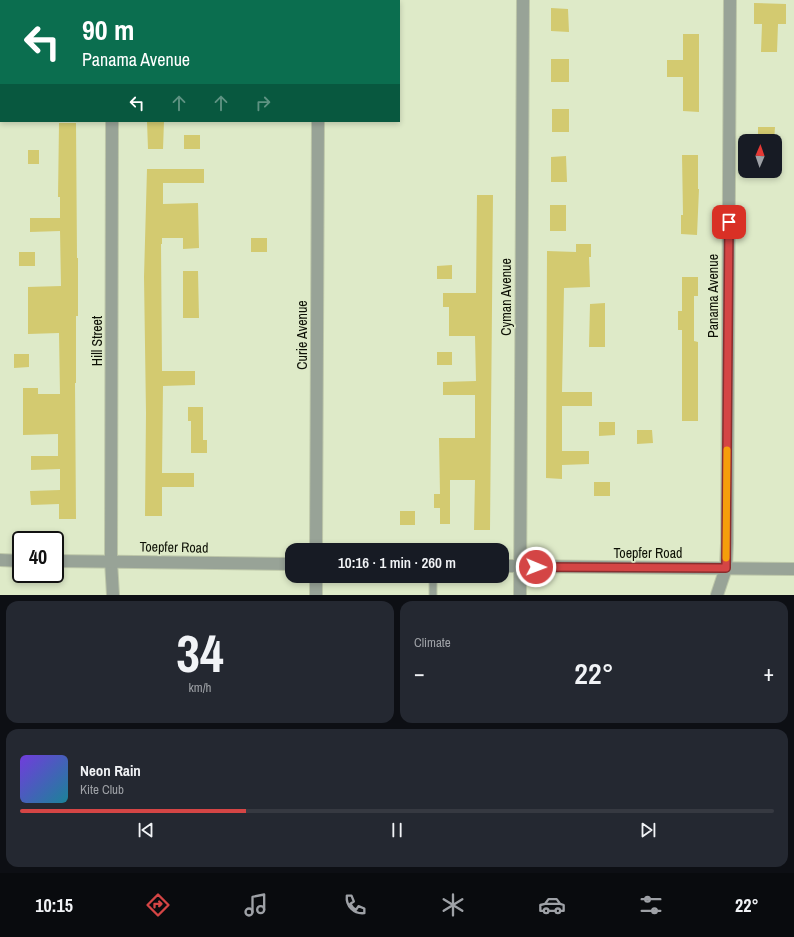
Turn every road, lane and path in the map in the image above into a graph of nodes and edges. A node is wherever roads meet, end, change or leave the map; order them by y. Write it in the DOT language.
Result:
graph roads {
  1 [pos="523,0"];
  2 [pos="730,0"];
  3 [pos="112,122"];
  4 [pos="318,122"];
  5 [pos="316,543"];
  6 [pos="0,560"];
  7 [pos="12,560"];
  8 [pos="64,561"];
  9 [pos="111,561"];
  10 [pos="285,564"];
  11 [pos="509,566"];
  12 [pos="520,567"];
  13 [pos="726,568"];
  14 [pos="794,569"];
  15 [pos="316,583"];
  16 [pos="433,583"];
  17 [pos="113,595"];
  18 [pos="316,595"];
  19 [pos="433,595"];
  20 [pos="520,595"];
  21 [pos="717,595"];
  1 -- 12 [label="street, Cyman Avenue"];
  2 -- 13 [label="street, Panama Avenue"];
  3 -- 9 [label="street, Hill Street"];
  4 -- 5 [label="street, Curie Avenue"];
  6 -- 7 [label="street"];
  8 -- 9 [label="street, Toepfer Road"];
  9 -- 10 [label="street, Toepfer Road"];
  9 -- 17 [label="street, Hill Street"];
  11 -- 12 [label="street, Toepfer Road"];
  12 -- 13 [label="street, Toepfer Road"];
  12 -- 20 [label="street, Cyman Avenue"];
  13 -- 14 [label="street, Toepfer Road"];
  13 -- 21 [label="street, Panama Avenue"];
  15 -- 18 [label="street"];
  16 -- 19 [label="lane"];
}
